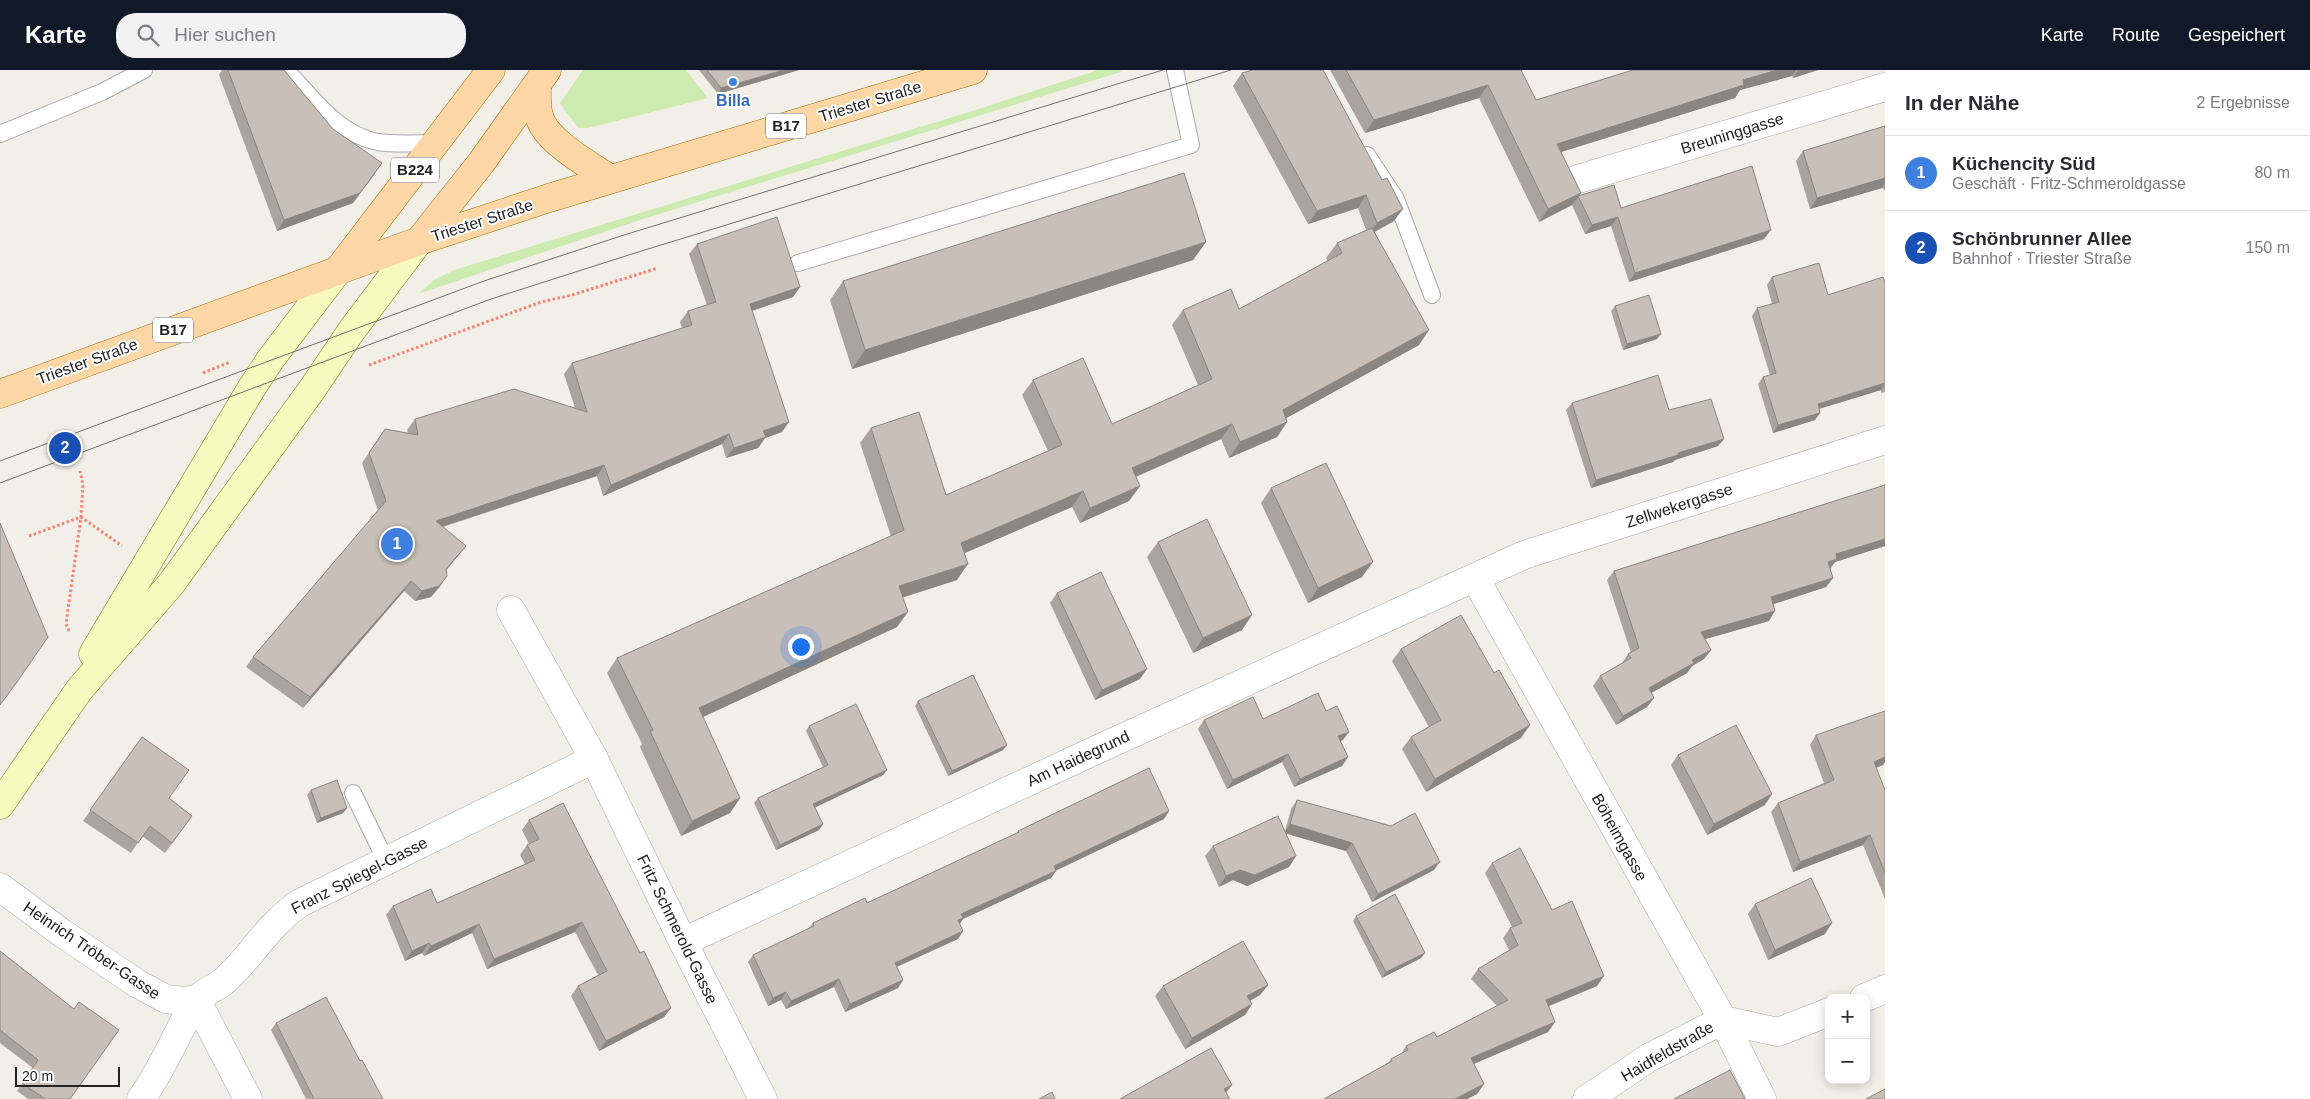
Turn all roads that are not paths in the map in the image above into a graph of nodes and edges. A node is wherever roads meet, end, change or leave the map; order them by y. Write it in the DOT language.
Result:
graph roads {
  1 [pos="144,70"];
  2 [pos="286,70"];
  3 [pos="491,70"];
  4 [pos="1175,70"];
  5 [pos="964,71"];
  6 [pos="542,77"];
  7 [pos="1885,87"];
  8 [pos="0,134"];
  9 [pos="1357,138"];
  10 [pos="436,143"];
  11 [pos="1578,179"];
  12 [pos="610,180"];
  13 [pos="419,241"];
  14 [pos="798,263"];
  15 [pos="339,269"];
  16 [pos="1432,295"];
  17 [pos="0,394"];
  18 [pos="1885,440"];
  19 [pos="1475,578"];
  20 [pos="511,610"];
  21 [pos="79,690"];
  22 [pos="594,759"];
  23 [pos="353,793"];
  24 [pos="0,805"];
  25 [pos="386,860"];
  26 [pos="0,888"];
  27 [pos="683,942"];
  28 [pos="1885,989"];
  29 [pos="1870,995"];
  30 [pos="196,1000"];
  31 [pos="1825,1014"];
  32 [pos="1723,1020"];
  33 [pos="141,1099"];
  34 [pos="248,1099"];
  35 [pos="763,1099"];
  36 [pos="1587,1099"];
  37 [pos="1762,1099"];
  1 -- 8 [label="lane"];
  2 -- 10 [label="lane"];
  3 -- 10 [label="main road, B224"];
  4 -- 14 [label="lane"];
  5 -- 12 [label="main road, Triester Straße / B17"];
  6 -- 12 [label="main road"];
  6 -- 13 [label="main road, B224"];
  7 -- 11 [label="street, Breuninggasse"];
  9 -- 16 [label="lane"];
  10 -- 15 [label="main road, B224"];
  12 -- 13 [label="main road, Triester Straße / B17"];
  13 -- 15 [label="main road, Triester Straße / B17"];
  13 -- 21 [label="main road"];
  15 -- 17 [label="main road, Triester Straße / B17"];
  15 -- 21 [label="main road"];
  18 -- 19 [label="street, Zellwekergasse"];
  19 -- 27 [label="street, Am Haidegrund"];
  19 -- 32 [label="street, Böheimgasse"];
  20 -- 22 [label="street, Fritz Schmerold-Gasse"];
  21 -- 24 [label="main road"];
  22 -- 25 [label="street, Franz Spiegel-Gasse"];
  22 -- 27 [label="street, Fritz Schmerold-Gasse"];
  23 -- 25 [label="lane"];
  25 -- 30 [label="street, Franz Spiegel-Gasse"];
  26 -- 30 [label="street, Heinrich Tröber-Gasse"];
  27 -- 35 [label="street, Fritz Schmerold-Gasse"];
  28 -- 29 [label="street"];
  30 -- 33 [label="street, Franz Spiegel-Gasse"];
  30 -- 34 [label="street"];
  31 -- 32 [label="street"];
  32 -- 36 [label="street, Haidfeldstraße"];
  32 -- 37 [label="street, Böheimgasse"];
}
